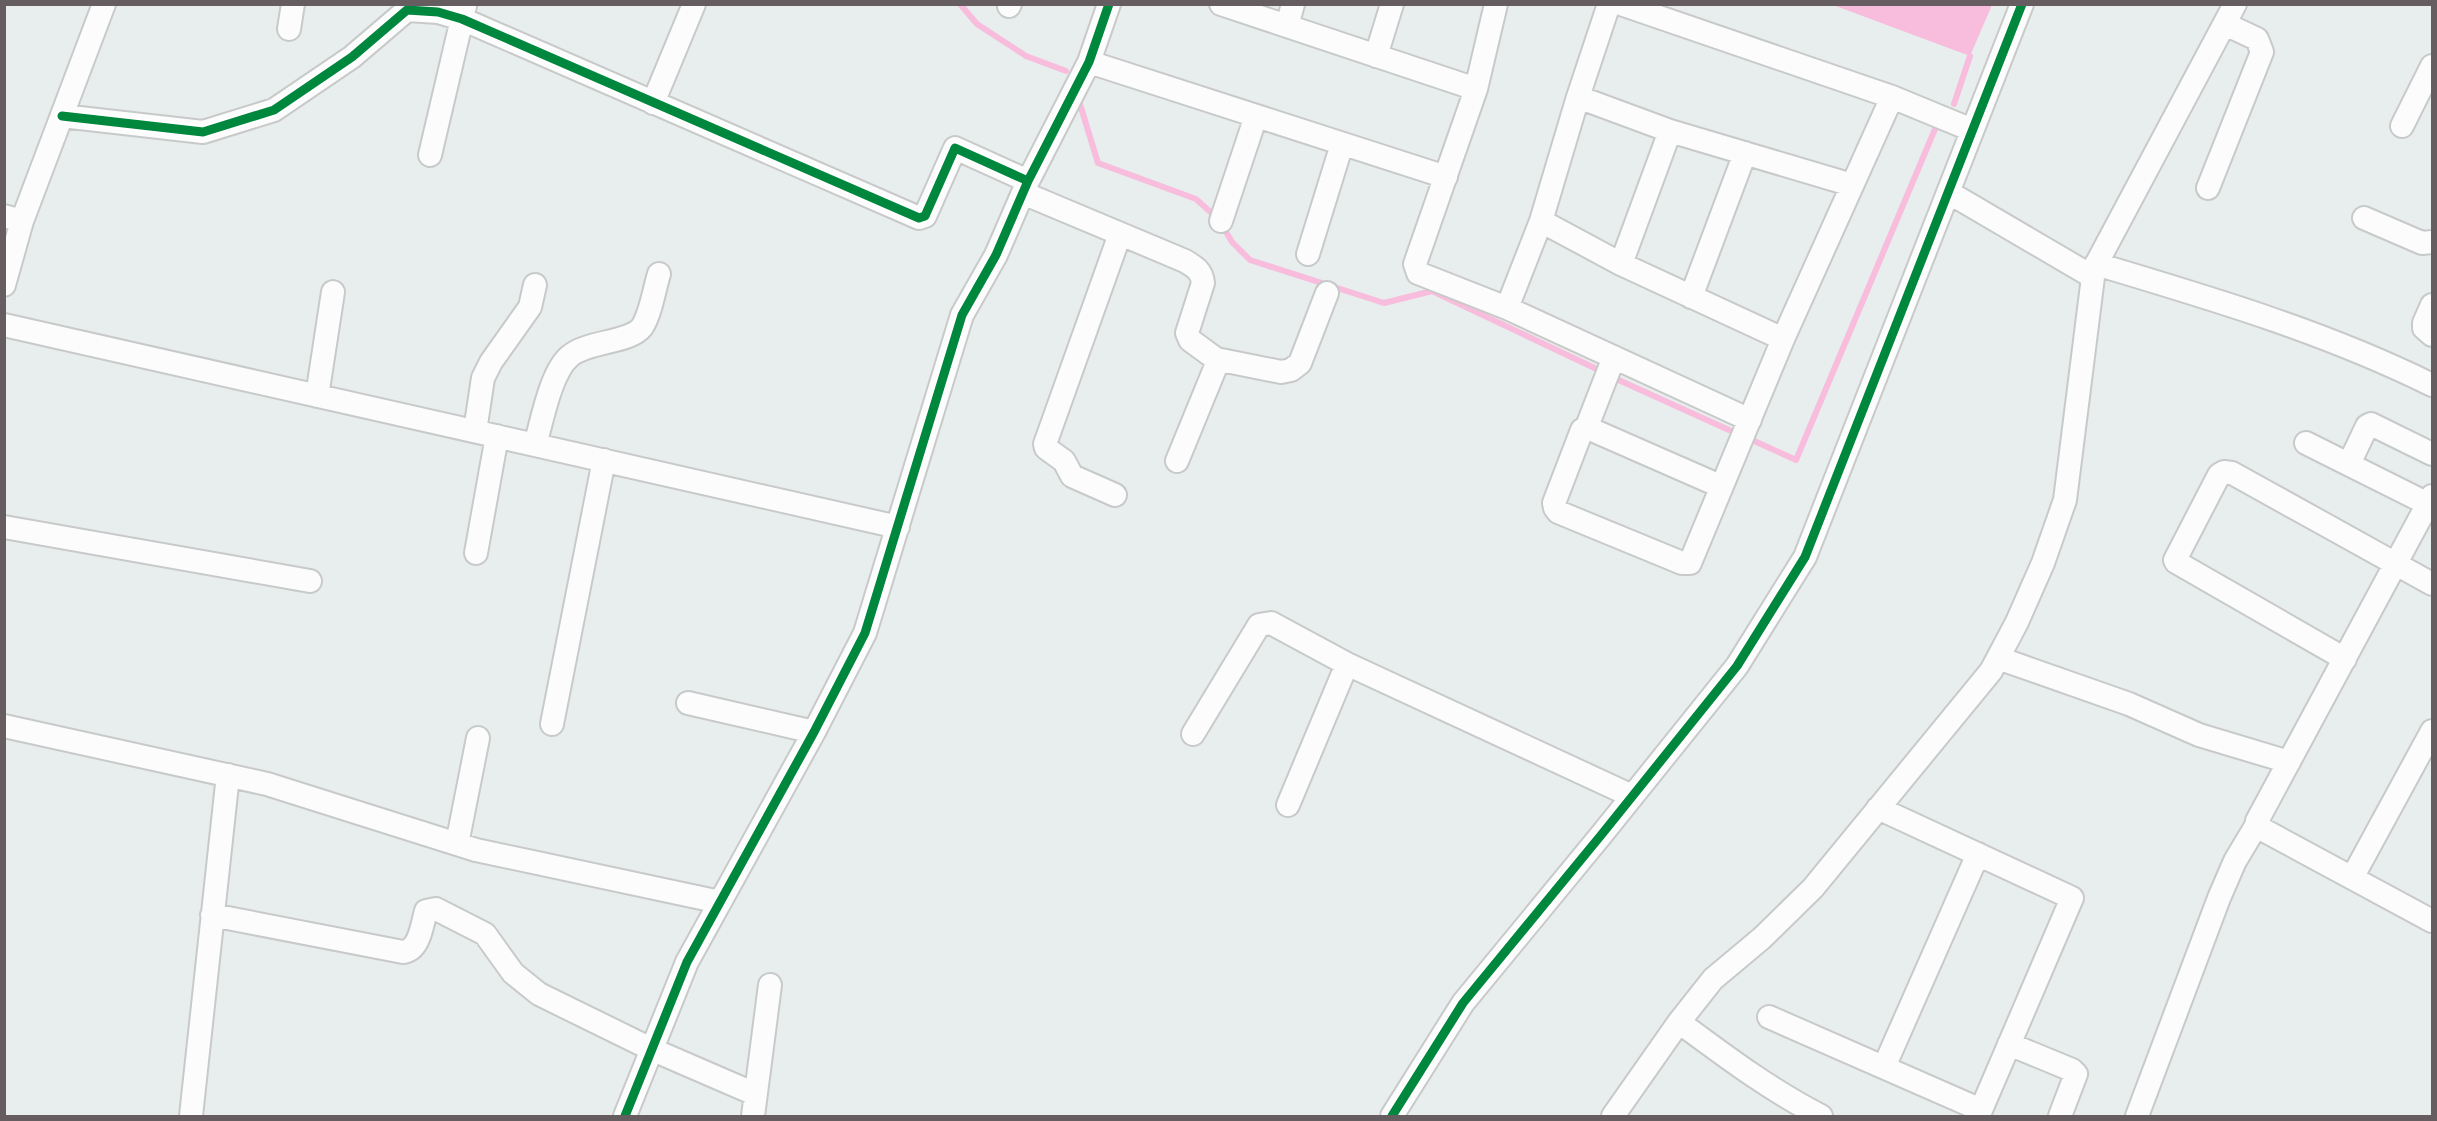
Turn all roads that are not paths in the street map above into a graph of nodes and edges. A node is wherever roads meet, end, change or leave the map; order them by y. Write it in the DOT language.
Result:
graph roads {
  1 [pos="104,4"];
  2 [pos="293,4"];
  3 [pos="694,4"];
  4 [pos="1109,4"];
  5 [pos="1221,4"];
  6 [pos="1293,4"];
  7 [pos="1392,4"];
  8 [pos="1496,4"];
  9 [pos="1609,4"];
  10 [pos="1621,4"];
  11 [pos="2022,4"];
  12 [pos="463,12"];
  13 [pos="2230,14"];
  14 [pos="1287,26"];
  15 [pos="289,29"];
  16 [pos="1376,56"];
  17 [pos="1089,62"];
  18 [pos="2433,66"];
  19 [pos="1476,89"];
  20 [pos="1578,97"];
  21 [pos="1892,97"];
  22 [pos="653,103"];
  23 [pos="62,116"];
  24 [pos="1256,116"];
  25 [pos="2402,126"];
  26 [pos="1972,130"];
  27 [pos="1670,131"];
  28 [pos="1342,144"];
  29 [pos="1745,153"];
  30 [pos="430,155"];
  31 [pos="1446,177"];
  32 [pos="1852,185"];
  33 [pos="1026,187"];
  34 [pos="2208,188"];
  35 [pos="1948,192"];
  36 [pos="13,218"];
  37 [pos="2364,218"];
  38 [pos="1221,221"];
  39 [pos="1541,221"];
  40 [pos="1119,234"];
  41 [pos="2433,242"];
  42 [pos="1308,254"];
  43 [pos="1621,264"];
  44 [pos="2093,269"];
  45 [pos="659,274"];
  46 [pos="4,285"];
  47 [pos="535,285"];
  48 [pos="333,292"];
  49 [pos="1327,293"];
  50 [pos="1691,297"];
  51 [pos="2433,305"];
  52 [pos="1507,308"];
  53 [pos="4,325"];
  54 [pos="2433,335"];
  55 [pos="1783,339"];
  56 [pos="1216,359"];
  57 [pos="1610,369"];
  58 [pos="2433,385"];
  59 [pos="317,396"];
  60 [pos="1750,420"];
  61 [pos="1586,429"];
  62 [pos="486,434"];
  63 [pos="2306,442"];
  64 [pos="535,445"];
  65 [pos="2433,454"];
  66 [pos="604,460"];
  67 [pos="1177,461"];
  68 [pos="2349,464"];
  69 [pos="1720,486"];
  70 [pos="1115,495"];
  71 [pos="2430,500"];
  72 [pos="4,527"];
  73 [pos="898,527"];
  74 [pos="476,553"];
  75 [pos="2396,564"];
  76 [pos="310,581"];
  77 [pos="2433,584"];
  78 [pos="1998,658"];
  79 [pos="2345,659"];
  80 [pos="1347,664"];
  81 [pos="688,704"];
  82 [pos="552,724"];
  83 [pos="4,726"];
  84 [pos="2433,731"];
  85 [pos="814,732"];
  86 [pos="1193,734"];
  87 [pos="478,738"];
  88 [pos="2289,762"];
  89 [pos="228,775"];
  90 [pos="1632,796"];
  91 [pos="1288,806"];
  92 [pos="1878,808"];
  93 [pos="2256,826"];
  94 [pos="457,844"];
  95 [pos="1978,854"];
  96 [pos="2352,878"];
  97 [pos="720,902"];
  98 [pos="212,915"];
  99 [pos="2433,921"];
  100 [pos="770,985"];
  101 [pos="1769,1017"];
  102 [pos="1679,1022"];
  103 [pos="2009,1044"];
  104 [pos="651,1049"];
  105 [pos="1884,1067"];
  106 [pos="755,1094"];
  107 [pos="1989,1113"];
  108 [pos="192,1116"];
  109 [pos="625,1116"];
  110 [pos="753,1116"];
  111 [pos="1392,1116"];
  112 [pos="1613,1116"];
  113 [pos="1821,1116"];
  114 [pos="2060,1116"];
  115 [pos="2137,1116"];
  1 -- 23 [label="street"];
  2 -- 15 [label="street"];
  3 -- 22 [label="street"];
  4 -- 17 [label="street"];
  5 -- 14 [label="street"];
  6 -- 14 [label="street"];
  7 -- 16 [label="street"];
  8 -- 19 [label="street"];
  9 -- 20 [label="street"];
  10 -- 21 [label="street"];
  11 -- 26 [label="street"];
  12 -- 22 [label="street"];
  12 -- 23 [label="street"];
  12 -- 30 [label="street"];
  13 -- 34 [label="street"];
  13 -- 44 [label="street"];
  14 -- 16 [label="street"];
  16 -- 19 [label="street"];
  17 -- 24 [label="street"];
  17 -- 33 [label="street"];
  18 -- 25 [label="street"];
  19 -- 31 [label="street"];
  20 -- 27 [label="street"];
  20 -- 39 [label="street"];
  21 -- 26 [label="street"];
  21 -- 32 [label="street"];
  22 -- 33 [label="street"];
  23 -- 36 [label="street"];
  24 -- 28 [label="street"];
  24 -- 38 [label="street"];
  26 -- 35 [label="street"];
  27 -- 29 [label="street"];
  27 -- 43 [label="street"];
  28 -- 31 [label="street"];
  28 -- 42 [label="street"];
  29 -- 32 [label="street"];
  29 -- 50 [label="street"];
  31 -- 52 [label="street"];
  32 -- 55 [label="street"];
  33 -- 40 [label="street"];
  33 -- 73 [label="street"];
  35 -- 44 [label="street"];
  35 -- 90 [label="street"];
  36 -- 46 [label="street"];
  37 -- 41 [label="street"];
  39 -- 43 [label="street"];
  39 -- 52 [label="street"];
  40 -- 56 [label="street"];
  40 -- 70 [label="street"];
  43 -- 50 [label="street"];
  44 -- 58 [label="street"];
  44 -- 78 [label="street"];
  45 -- 64 [label="street"];
  47 -- 62 [label="street"];
  48 -- 59 [label="street"];
  49 -- 56 [label="street"];
  50 -- 55 [label="street"];
  51 -- 54 [label="street"];
  52 -- 57 [label="street"];
  53 -- 59 [label="street"];
  55 -- 60 [label="street"];
  56 -- 67 [label="street"];
  57 -- 60 [label="street"];
  57 -- 61 [label="street"];
  59 -- 62 [label="street"];
  60 -- 69 [label="street"];
  61 -- 69 [label="street"];
  61 -- 69 [label="street"];
  62 -- 64 [label="street"];
  62 -- 74 [label="street"];
  63 -- 68 [label="street"];
  64 -- 66 [label="street"];
  65 -- 68 [label="street"];
  66 -- 73 [label="street"];
  66 -- 82 [label="street"];
  68 -- 71 [label="street"];
  71 -- 75 [label="street"];
  72 -- 76 [label="street"];
  73 -- 85 [label="street"];
  75 -- 77 [label="street"];
  75 -- 79 [label="street"];
  75 -- 79 [label="street"];
  78 -- 88 [label="street"];
  78 -- 92 [label="street"];
  79 -- 88 [label="street"];
  80 -- 86 [label="street"];
  80 -- 90 [label="street"];
  80 -- 91 [label="street"];
  81 -- 85 [label="street"];
  83 -- 89 [label="street"];
  84 -- 96 [label="street"];
  85 -- 97 [label="street"];
  87 -- 94 [label="street"];
  88 -- 93 [label="street"];
  89 -- 94 [label="street"];
  89 -- 98 [label="street"];
  90 -- 111 [label="street"];
  92 -- 95 [label="street"];
  92 -- 102 [label="street"];
  93 -- 96 [label="street"];
  93 -- 115 [label="street"];
  94 -- 97 [label="street"];
  95 -- 103 [label="street"];
  95 -- 105 [label="street"];
  96 -- 99 [label="street"];
  97 -- 104 [label="street"];
  98 -- 104 [label="street"];
  98 -- 108 [label="street"];
  100 -- 106 [label="street"];
  101 -- 105 [label="street"];
  102 -- 112 [label="street"];
  102 -- 113 [label="street"];
  103 -- 107 [label="street"];
  103 -- 114 [label="street"];
  104 -- 106 [label="street"];
  104 -- 109 [label="street"];
  105 -- 107 [label="street"];
  106 -- 110 [label="street"];
}
